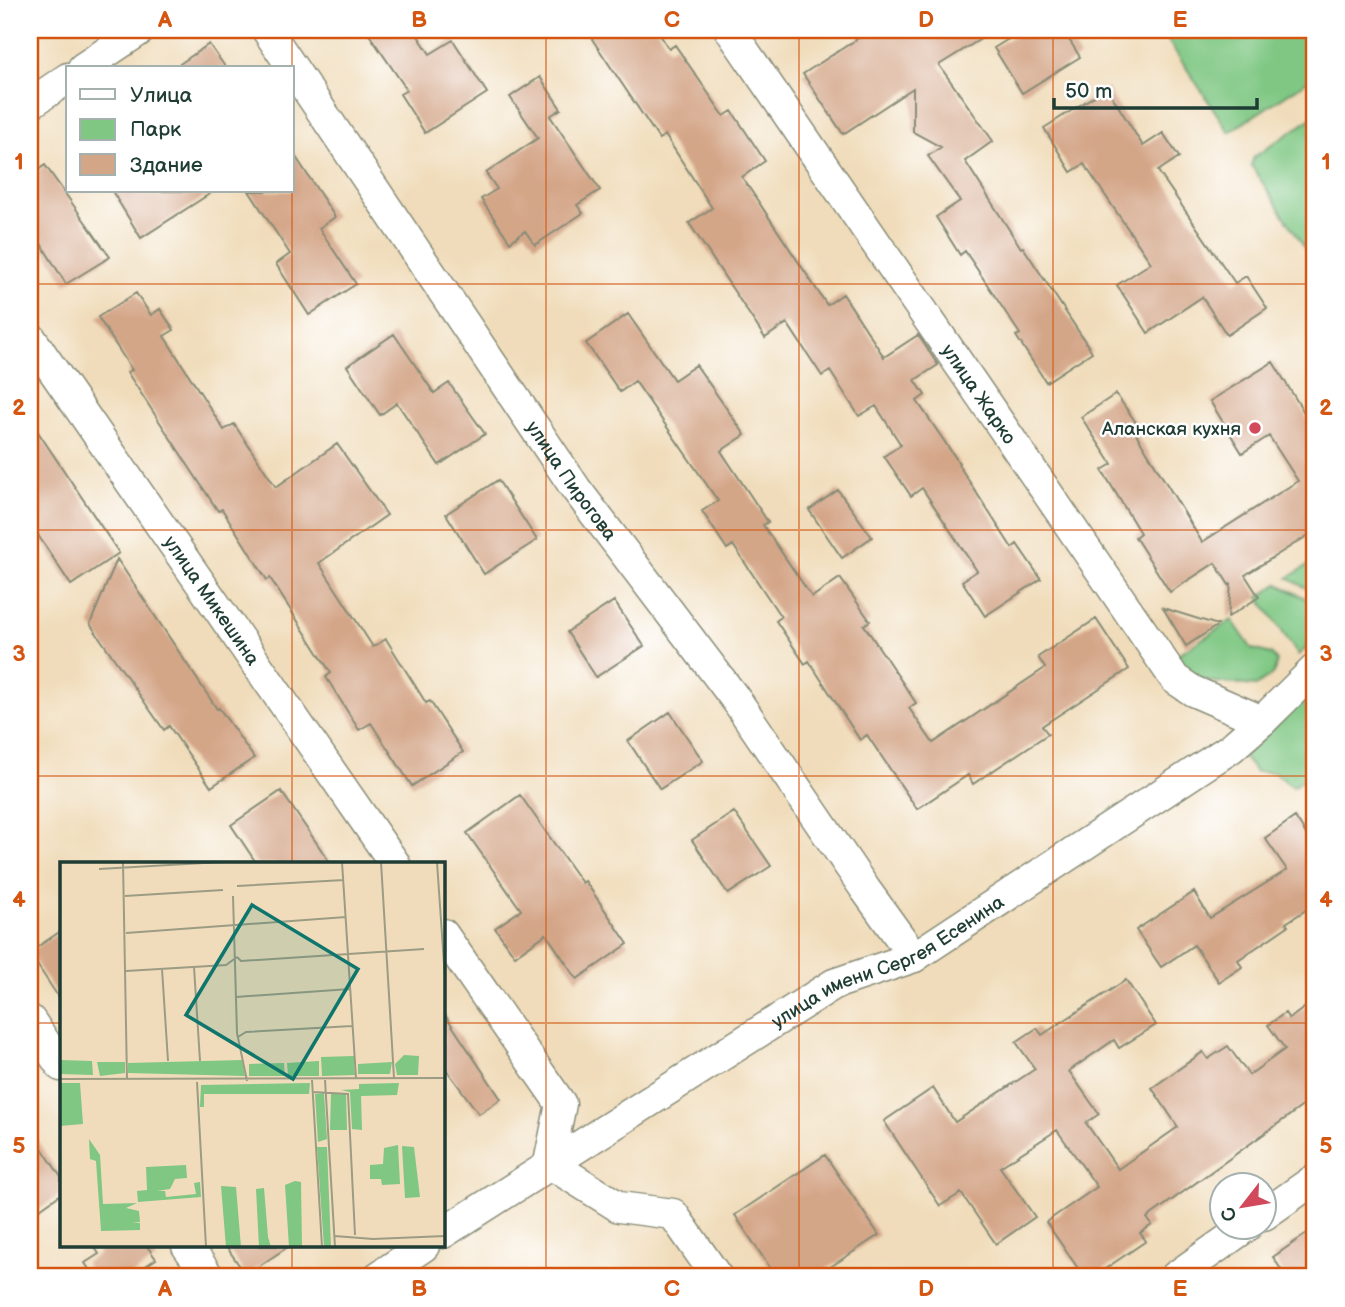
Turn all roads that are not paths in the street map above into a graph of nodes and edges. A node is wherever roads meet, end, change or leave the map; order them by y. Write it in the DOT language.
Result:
graph roads {
  1 [pos="140,30"];
  2 [pos="267,30"];
  3 [pos="730,30"];
  4 [pos="86,66"];
  5 [pos="291,66"];
  6 [pos="294,70"];
  7 [pos="66,79"];
  8 [pos="30,104"];
  9 [pos="30,337"];
  10 [pos="1315,669"];
  11 [pos="1262,721"];
  12 [pos="394,862"];
  13 [pos="444,935"];
  14 [pos="915,957"];
  15 [pos="30,1020"];
  16 [pos="60,1065"];
  17 [pos="550,1163"];
  18 [pos="1315,1179"];
  19 [pos="1278,1205"];
  20 [pos="444,1232"];
  21 [pos="1228,1240"];
  22 [pos="188,1248"];
  23 [pos="421,1248"];
  24 [pos="209,1277"];
  25 [pos="378,1277"];
  26 [pos="717,1277"];
  27 [pos="1175,1277"];
  1 -- 4 [label="street"];
  2 -- 5 [label="street, улица Пирогова"];
  3 -- 11 [label="street, улица Жарко"];
  6 -- 14 [label="street, улица Пирогова"];
  7 -- 8 [label="street"];
  9 -- 12 [label="street, улица Микешина"];
  10 -- 11 [label="street, улица имени Сергея Есенина"];
  11 -- 14 [label="street, улица имени Сергея Есенина"];
  13 -- 17 [label="street"];
  14 -- 17 [label="street, улица имени Сергея Есенина"];
  15 -- 16 [label="street"];
  17 -- 20 [label="street, улица имени Сергея Есенина"];
  17 -- 26 [label="street"];
  18 -- 19 [label="street"];
  21 -- 27 [label="street"];
  22 -- 24 [label="street"];
  23 -- 25 [label="street"];
}
